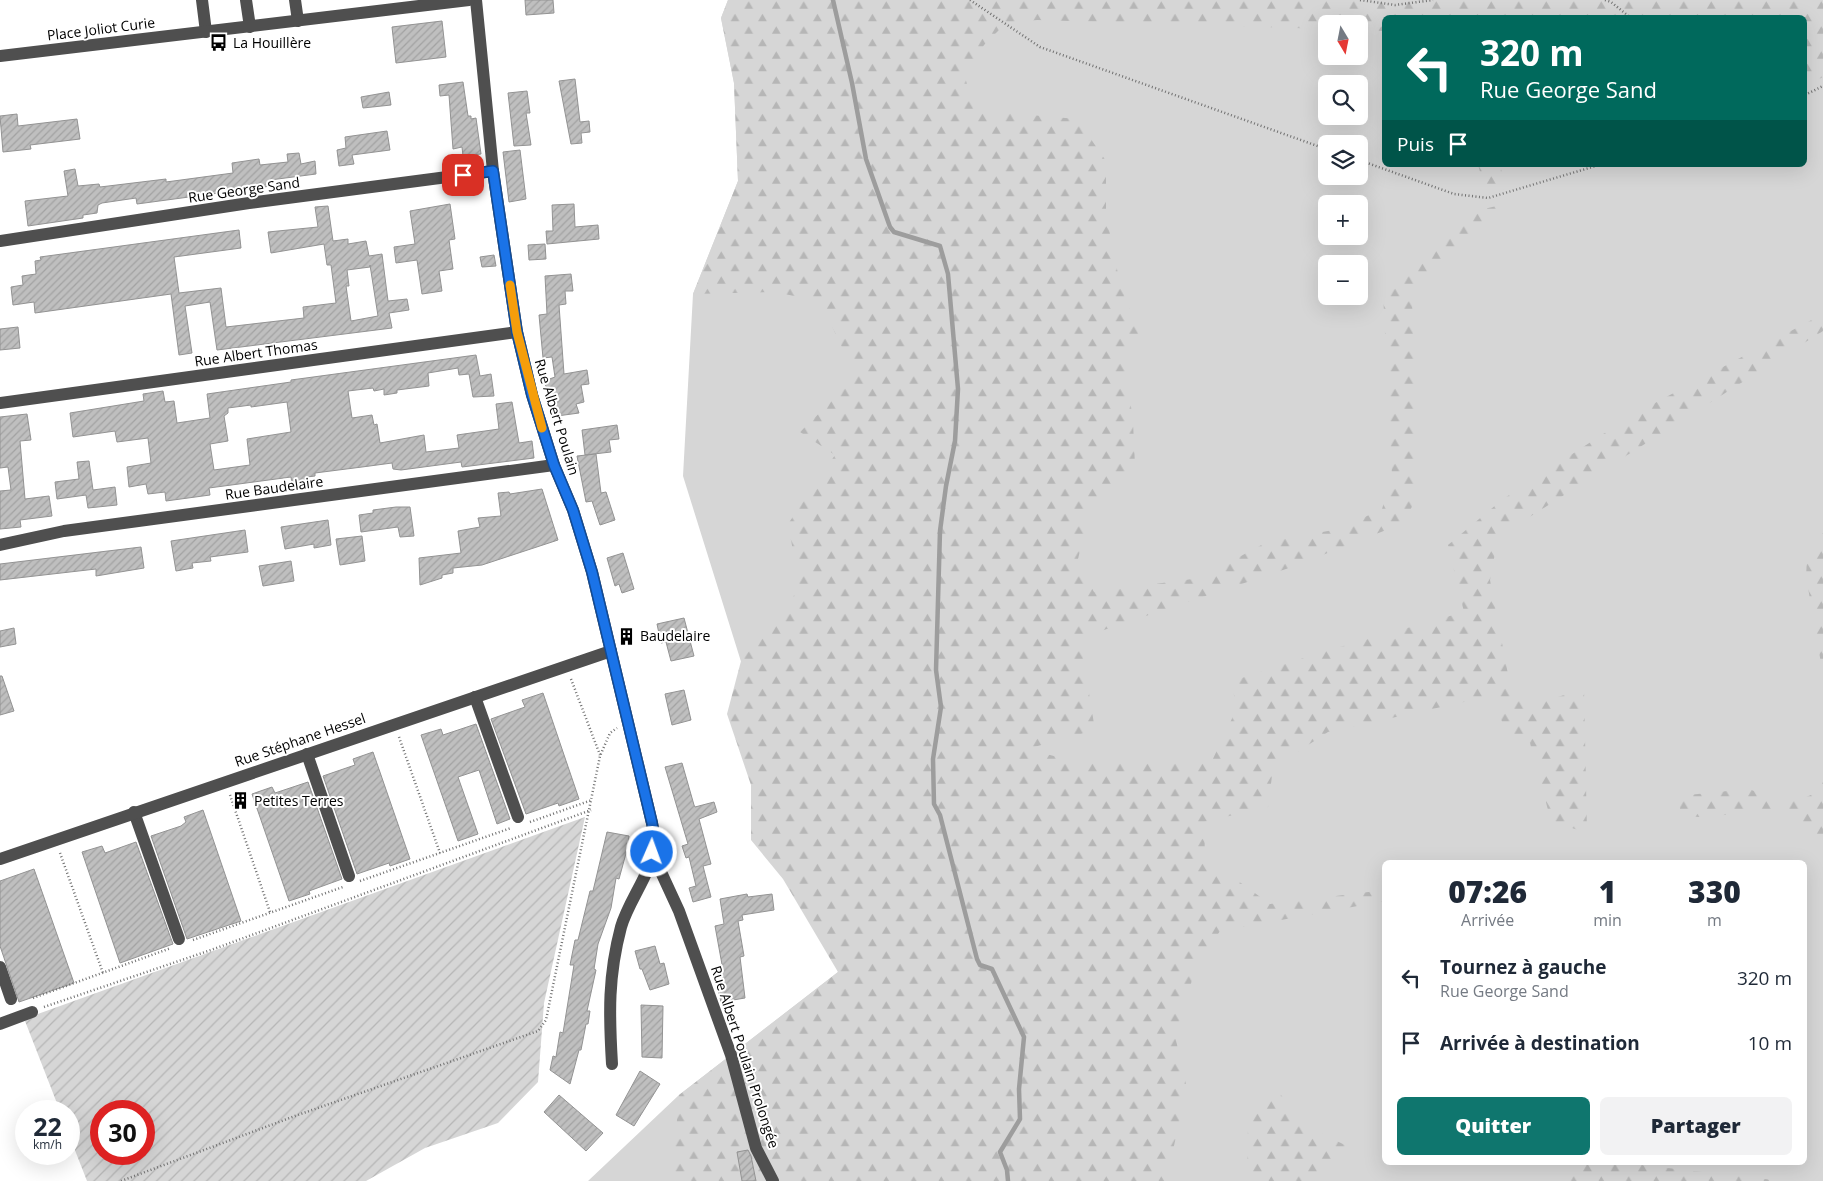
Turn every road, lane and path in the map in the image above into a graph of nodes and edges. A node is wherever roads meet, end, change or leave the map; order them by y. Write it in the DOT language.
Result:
graph roads {
  1 [pos="202,0"];
  2 [pos="246,0"];
  3 [pos="295,0"];
  4 [pos="469,0"];
  5 [pos="476,0"];
  6 [pos="970,0"];
  7 [pos="1360,0"];
  8 [pos="1433,0"];
  9 [pos="1605,0"];
  10 [pos="381,6"];
  11 [pos="1627,15"];
  12 [pos="298,21"];
  13 [pos="250,27"];
  14 [pos="206,32"];
  15 [pos="0,56"];
  16 [pos="1823,86"];
  17 [pos="1807,94"];
  18 [pos="1318,146"];
  19 [pos="1368,163"];
  20 [pos="1592,167"];
  21 [pos="493,171"];
  22 [pos="0,241"];
  23 [pos="517,332"];
  24 [pos="0,403"];
  25 [pos="554,465"];
  26 [pos="0,545"];
  27 [pos="611,650"];
  28 [pos="566,666"];
  29 [pos="475,697"];
  30 [pos="628,719"];
  31 [pos="394,724"];
  32 [pos="307,754"];
  33 [pos="600,756"];
  34 [pos="226,782"];
  35 [pos="592,800"];
  36 [pos="591,810"];
  37 [pos="134,812"];
  38 [pos="519,822"];
  39 [pos="56,839"];
  40 [pos="440,853"];
  41 [pos="0,859"];
  42 [pos="650,863"];
  43 [pos="349,876"];
  44 [pos="270,912"];
  45 [pos="181,943"];
  46 [pos="0,967"];
  47 [pos="103,974"];
  48 [pos="11,999"];
  49 [pos="32,1005"];
  50 [pos="0,1024"];
  51 [pos="612,1064"];
  52 [pos="121,1181"];
  53 [pos="773,1181"];
  1 -- 14 [label="street"];
  2 -- 13 [label="street"];
  3 -- 12 [label="street"];
  4 -- 10 [label="street, Place Joliot Curie"];
  5 -- 21 [label="street, Rue Albert Poulain"];
  6 -- 18 [label="path"];
  7 -- 8 [label="path"];
  9 -- 11 [label="path"];
  10 -- 12 [label="street, Place Joliot Curie"];
  12 -- 13 [label="street, Place Joliot Curie"];
  13 -- 14 [label="street, Place Joliot Curie"];
  14 -- 15 [label="street, Place Joliot Curie"];
  16 -- 17 [label="path"];
  19 -- 20 [label="path"];
  21 -- 22 [label="street, Rue George Sand"];
  21 -- 23 [label="street, Rue Albert Poulain"];
  23 -- 24 [label="street, Rue Albert Thomas"];
  23 -- 25 [label="street, Rue Albert Poulain"];
  25 -- 26 [label="street, Rue Baudelaire"];
  25 -- 27 [label="street, Rue Albert Poulain"];
  27 -- 28 [label="street, Rue Stéphane Hessel"];
  27 -- 30 [label="street, Rue Albert Poulain"];
  28 -- 29 [label="street, Rue Stéphane Hessel"];
  28 -- 33 [label="path"];
  29 -- 31 [label="street, Rue Stéphane Hessel"];
  29 -- 38 [label="street"];
  30 -- 33 [label="path"];
  30 -- 42 [label="street, Rue Albert Poulain"];
  31 -- 32 [label="street, Rue Stéphane Hessel"];
  31 -- 40 [label="path"];
  32 -- 34 [label="street, Rue Stéphane Hessel"];
  32 -- 43 [label="street"];
  33 -- 35 [label="path"];
  34 -- 37 [label="street, Rue Stéphane Hessel"];
  34 -- 44 [label="path"];
  35 -- 36 [label="path"];
  35 -- 38 [label="path"];
  36 -- 49 [label="path"];
  36 -- 52 [label="path"];
  37 -- 39 [label="street, Rue Stéphane Hessel"];
  37 -- 45 [label="street"];
  38 -- 40 [label="path"];
  39 -- 41 [label="street, Rue Stéphane Hessel"];
  39 -- 47 [label="path"];
  40 -- 44 [label="path"];
  42 -- 51 [label="street, Rue Albert Poulain"];
  42 -- 53 [label="street, Rue Albert Poulain Prolongée"];
  44 -- 45 [label="path"];
  45 -- 47 [label="path"];
  46 -- 48 [label="street"];
  47 -- 49 [label="path"];
  49 -- 50 [label="street"];
}
